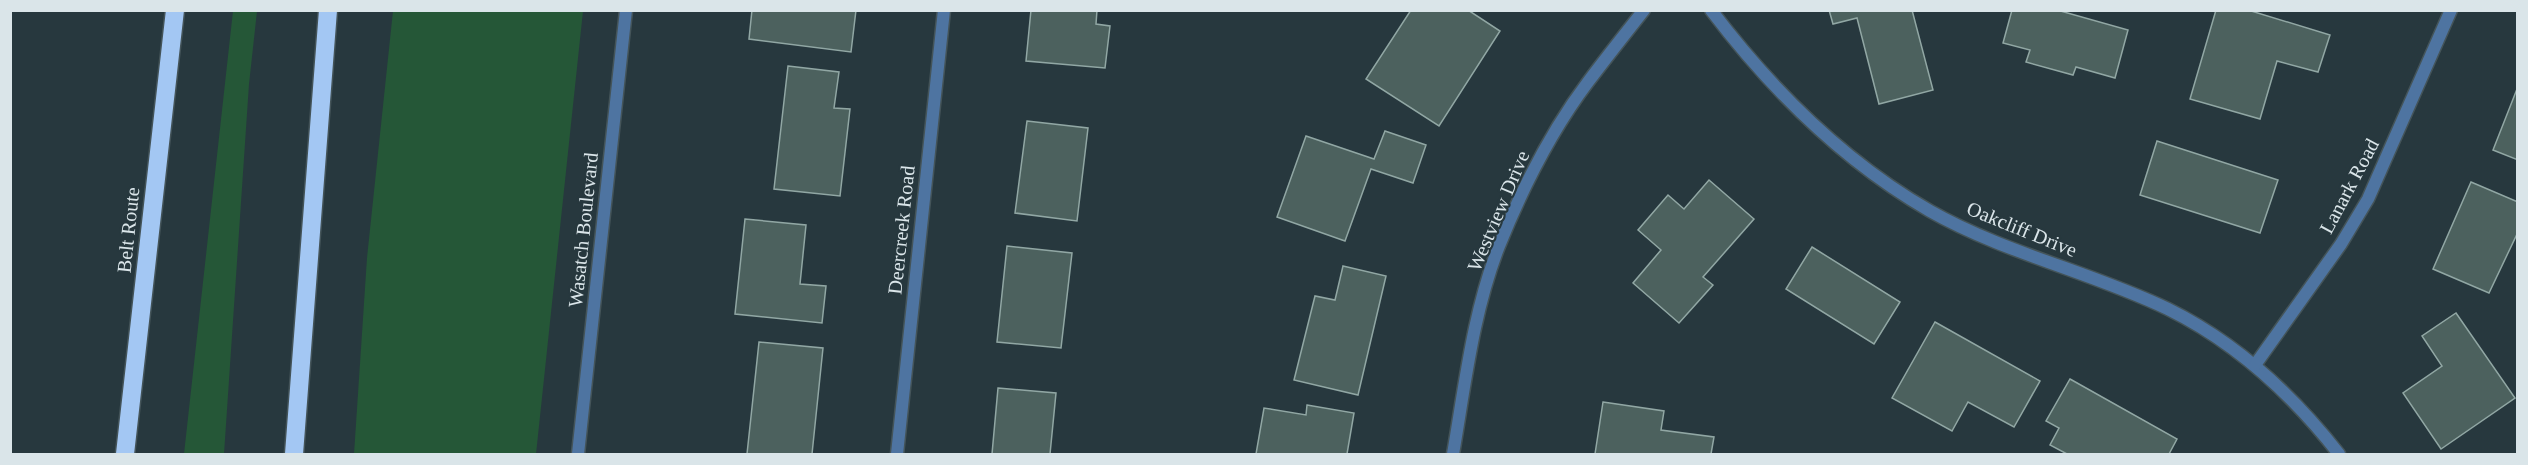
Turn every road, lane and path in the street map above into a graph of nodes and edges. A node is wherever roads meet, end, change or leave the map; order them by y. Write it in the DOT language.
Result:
graph roads {
  1 [pos="175,10"];
  2 [pos="328,10"];
  3 [pos="626,10"];
  4 [pos="944,10"];
  5 [pos="1644,10"];
  6 [pos="1711,10"];
  7 [pos="2451,10"];
  8 [pos="2255,365"];
  9 [pos="125,454"];
  10 [pos="294,454"];
  11 [pos="578,454"];
  12 [pos="897,454"];
  13 [pos="1454,454"];
  14 [pos="2339,454"];
  1 -- 9 [label="highway, Belt Route"];
  2 -- 10 [label="highway"];
  3 -- 11 [label="street, Wasatch Boulevard"];
  4 -- 12 [label="street, Deercreek Road"];
  5 -- 13 [label="street, Westview Drive"];
  6 -- 8 [label="street, Oakcliff Drive"];
  7 -- 8 [label="street, Lanark Road"];
  8 -- 14 [label="street, Oakcliff Drive"];
}
